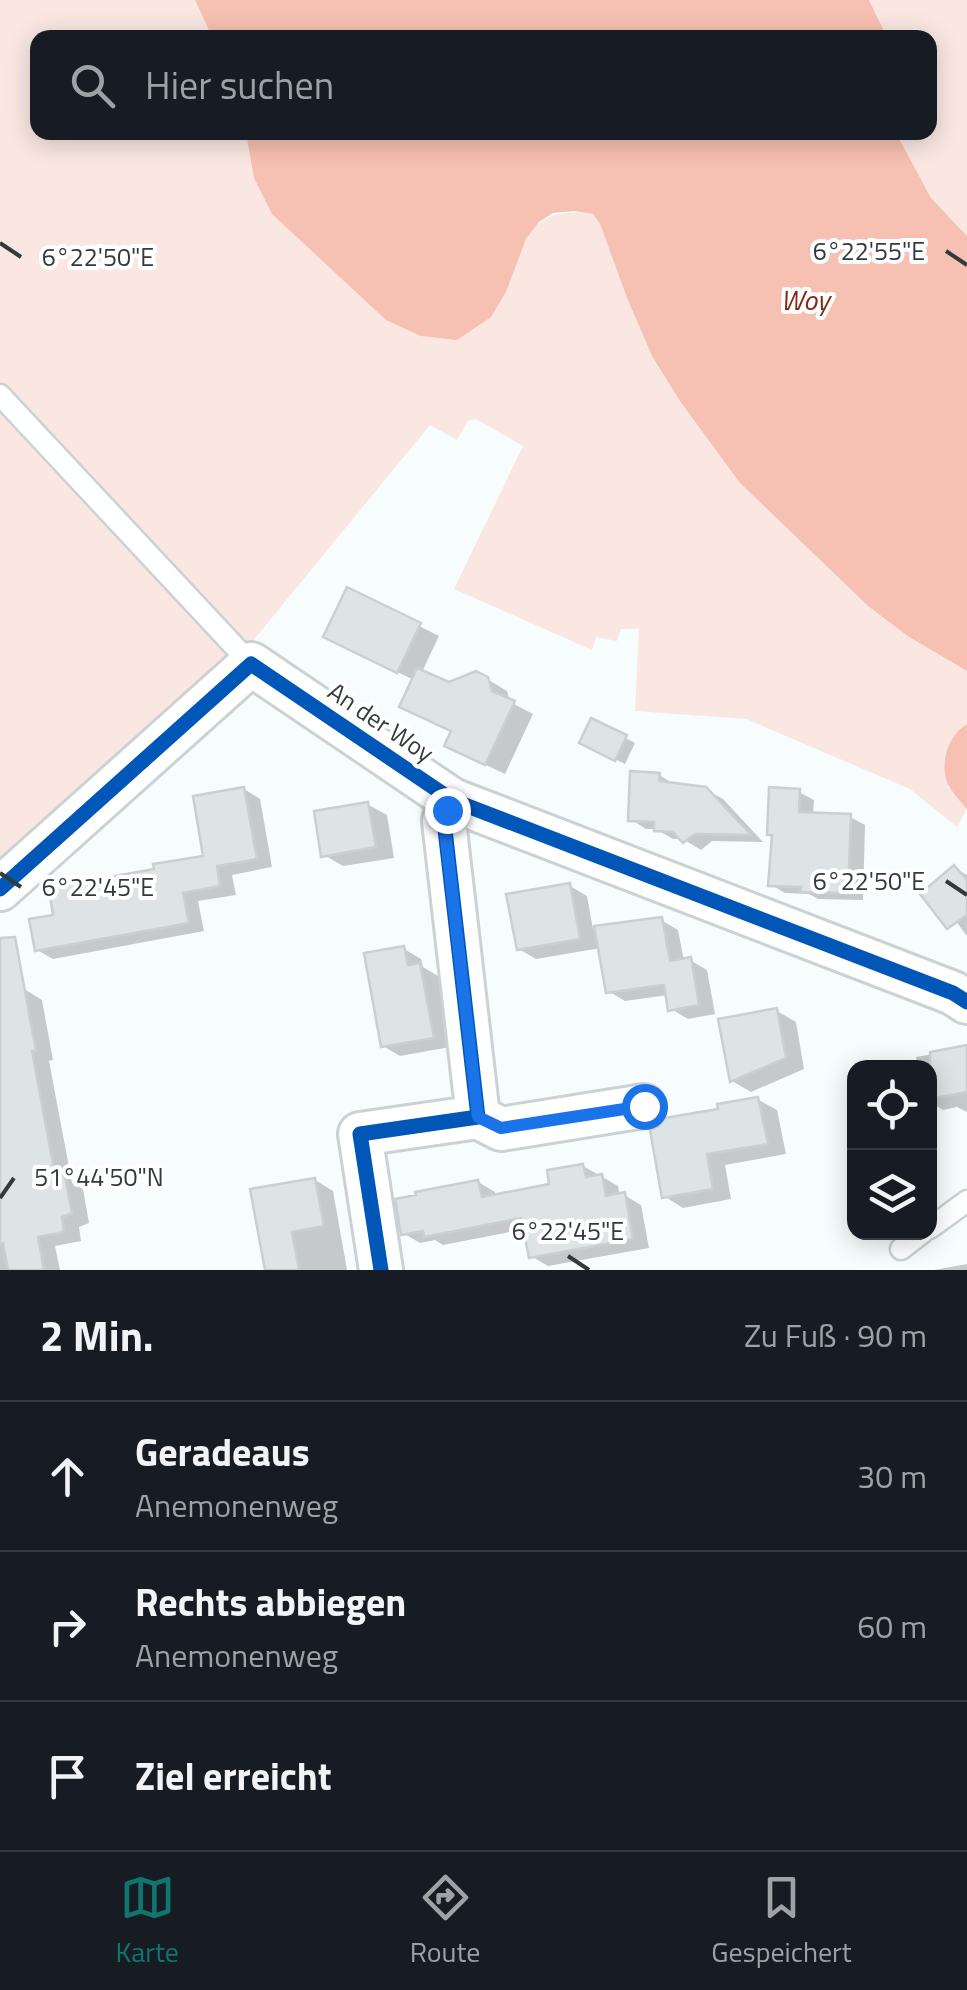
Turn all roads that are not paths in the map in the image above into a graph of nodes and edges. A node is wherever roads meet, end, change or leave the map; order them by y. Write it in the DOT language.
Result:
graph roads {
  1 [pos="0,395"];
  2 [pos="252,664"];
  3 [pos="452,800"];
  4 [pos="0,889"];
  5 [pos="967,1002"];
  6 [pos="644,1106"];
  7 [pos="478,1117"];
  8 [pos="967,1201"];
  9 [pos="937,1223"];
  10 [pos="913,1240"];
  11 [pos="901,1249"];
  12 [pos="381,1270"];
  1 -- 2 [label="lane"];
  2 -- 3 [label="street, An der Woy"];
  2 -- 4 [label="street"];
  3 -- 5 [label="street, An der Woy"];
  3 -- 7 [label="street"];
  6 -- 7 [label="street"];
  7 -- 12 [label="street"];
  8 -- 9 [label="lane"];
  10 -- 11 [label="lane"];
}
